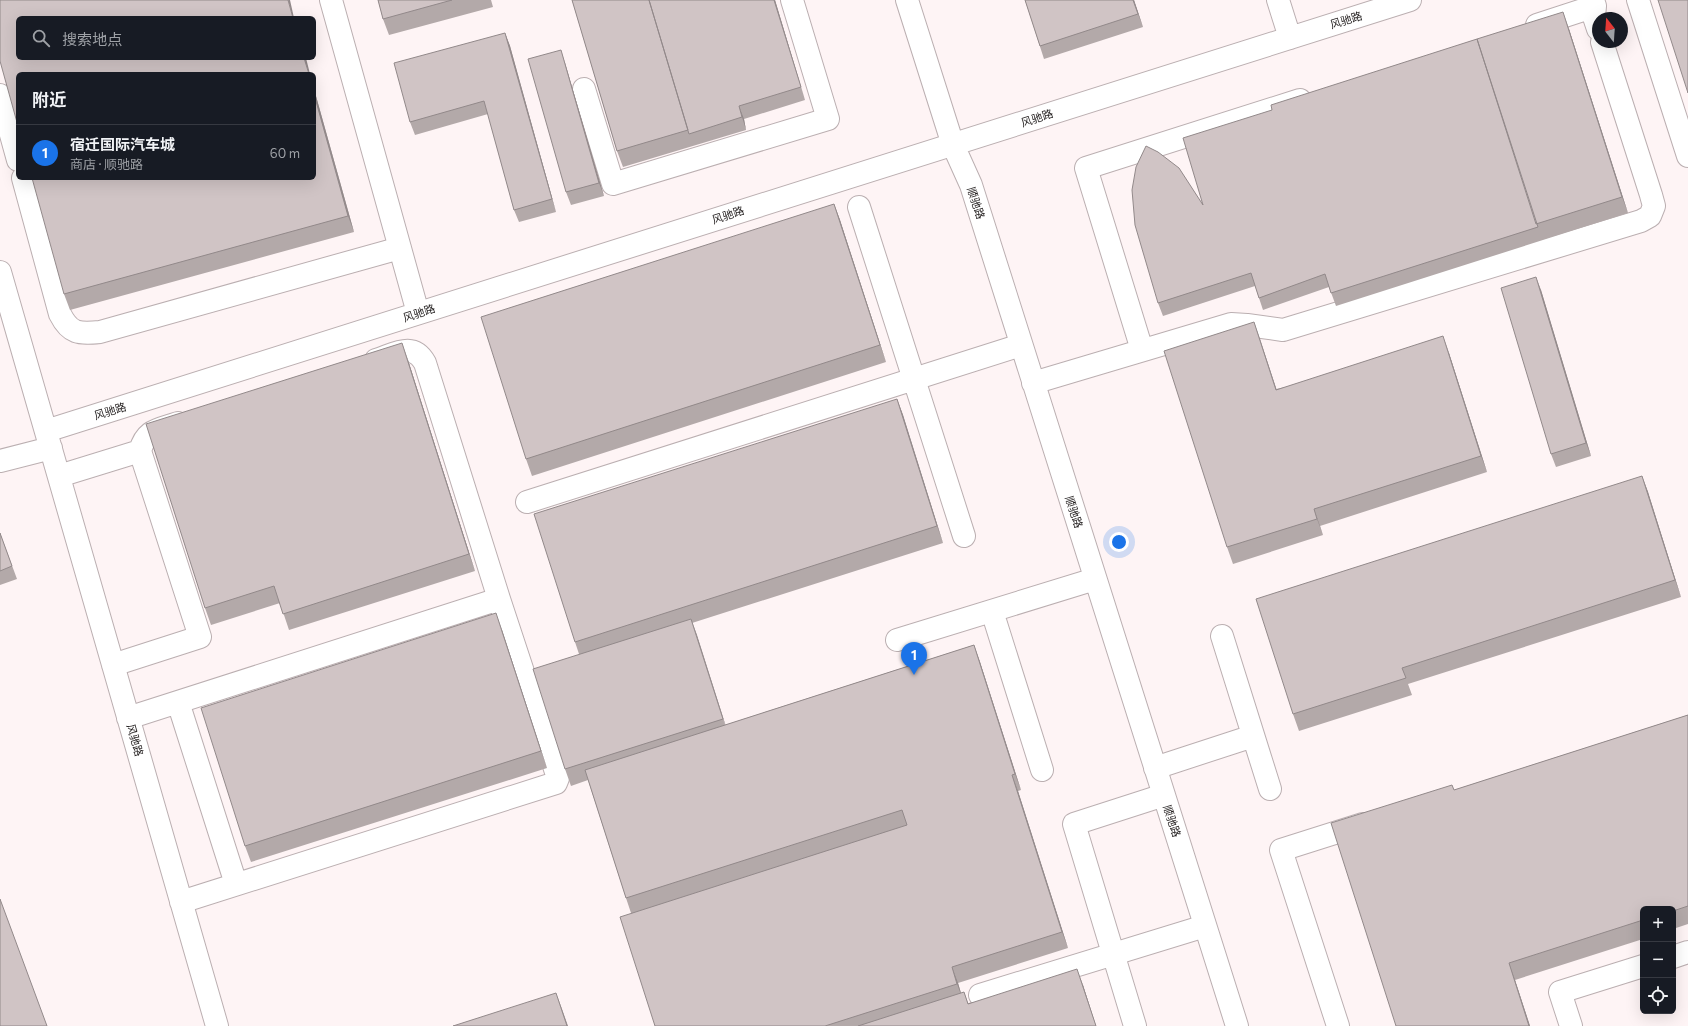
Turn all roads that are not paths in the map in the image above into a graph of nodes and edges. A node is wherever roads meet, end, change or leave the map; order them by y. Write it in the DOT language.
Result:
graph roads {
  1 [pos="331,0"];
  2 [pos="792,0"];
  3 [pos="908,0"];
  4 [pos="1278,0"];
  5 [pos="1410,0"];
  6 [pos="1638,0"];
  7 [pos="1594,3"];
  8 [pos="1519,30"];
  9 [pos="1290,38"];
  10 [pos="1604,48"];
  11 [pos="584,90"];
  12 [pos="1322,93"];
  13 [pos="0,95"];
  14 [pos="953,144"];
  15 [pos="16,153"];
  16 [pos="1688,156"];
  17 [pos="24,180"];
  18 [pos="859,207"];
  19 [pos="400,248"];
  20 [pos="0,272"];
  21 [pos="418,313"];
  22 [pos="1022,345"];
  23 [pos="1142,350"];
  24 [pos="354,367"];
  25 [pos="914,379"];
  26 [pos="1033,383"];
  27 [pos="194,418"];
  28 [pos="48,440"];
  29 [pos="140,451"];
  30 [pos="0,462"];
  31 [pos="59,476"];
  32 [pos="527,502"];
  33 [pos="964,536"];
  34 [pos="1095,579"];
  35 [pos="499,599"];
  36 [pos="992,611"];
  37 [pos="1222,636"];
  38 [pos="897,640"];
  39 [pos="113,665"];
  40 [pos="178,702"];
  41 [pos="128,718"];
  42 [pos="1253,736"];
  43 [pos="1155,768"];
  44 [pos="1042,770"];
  45 [pos="1270,789"];
  46 [pos="1164,795"];
  47 [pos="1379,819"];
  48 [pos="236,884"];
  49 [pos="181,902"];
  50 [pos="1205,926"];
  51 [pos="1688,952"];
  52 [pos="1113,954"];
  53 [pos="1676,956"];
  54 [pos="1640,967"];
  55 [pos="980,995"];
  56 [pos="217,1026"];
  57 [pos="1135,1026"];
  58 [pos="1237,1026"];
  59 [pos="1338,1026"];
  60 [pos="1571,1026"];
  1 -- 19 [label="street"];
  2 -- 11 [label="street"];
  3 -- 14 [label="street, 顺驰路"];
  4 -- 9 [label="street"];
  5 -- 9 [label="street, 风驰路"];
  6 -- 16 [label="street"];
  7 -- 8 [label="street"];
  9 -- 14 [label="street, 风驰路"];
  10 -- 23 [label="street"];
  12 -- 23 [label="street"];
  13 -- 15 [label="street"];
  14 -- 21 [label="street, 风驰路"];
  14 -- 22 [label="street, 顺驰路"];
  17 -- 19 [label="street"];
  18 -- 25 [label="street"];
  19 -- 21 [label="street"];
  20 -- 28 [label="street, 风驰路"];
  21 -- 28 [label="street, 风驰路"];
  22 -- 25 [label="street"];
  22 -- 26 [label="street, 顺驰路"];
  23 -- 26 [label="street"];
  24 -- 35 [label="street"];
  25 -- 32 [label="street"];
  25 -- 33 [label="street"];
  26 -- 34 [label="street, 顺驰路"];
  27 -- 29 [label="street"];
  28 -- 30 [label="street"];
  28 -- 31 [label="street, 风驰路"];
  29 -- 31 [label="street"];
  29 -- 39 [label="street"];
  31 -- 39 [label="street, 风驰路"];
  34 -- 36 [label="street"];
  34 -- 43 [label="street, 顺驰路"];
  35 -- 40 [label="street"];
  35 -- 48 [label="street"];
  36 -- 38 [label="street"];
  36 -- 44 [label="street"];
  37 -- 42 [label="street"];
  39 -- 41 [label="street, 风驰路"];
  40 -- 41 [label="street"];
  40 -- 48 [label="street"];
  41 -- 49 [label="street, 风驰路"];
  42 -- 43 [label="street"];
  42 -- 45 [label="street"];
  43 -- 46 [label="street, 顺驰路"];
  46 -- 50 [label="street, 顺驰路"];
  46 -- 52 [label="street"];
  47 -- 59 [label="street"];
  48 -- 49 [label="street"];
  49 -- 56 [label="street, 风驰路"];
  50 -- 52 [label="street"];
  50 -- 58 [label="street, 顺驰路"];
  51 -- 53 [label="street"];
  52 -- 55 [label="street"];
  52 -- 57 [label="street"];
  54 -- 60 [label="street"];
}
